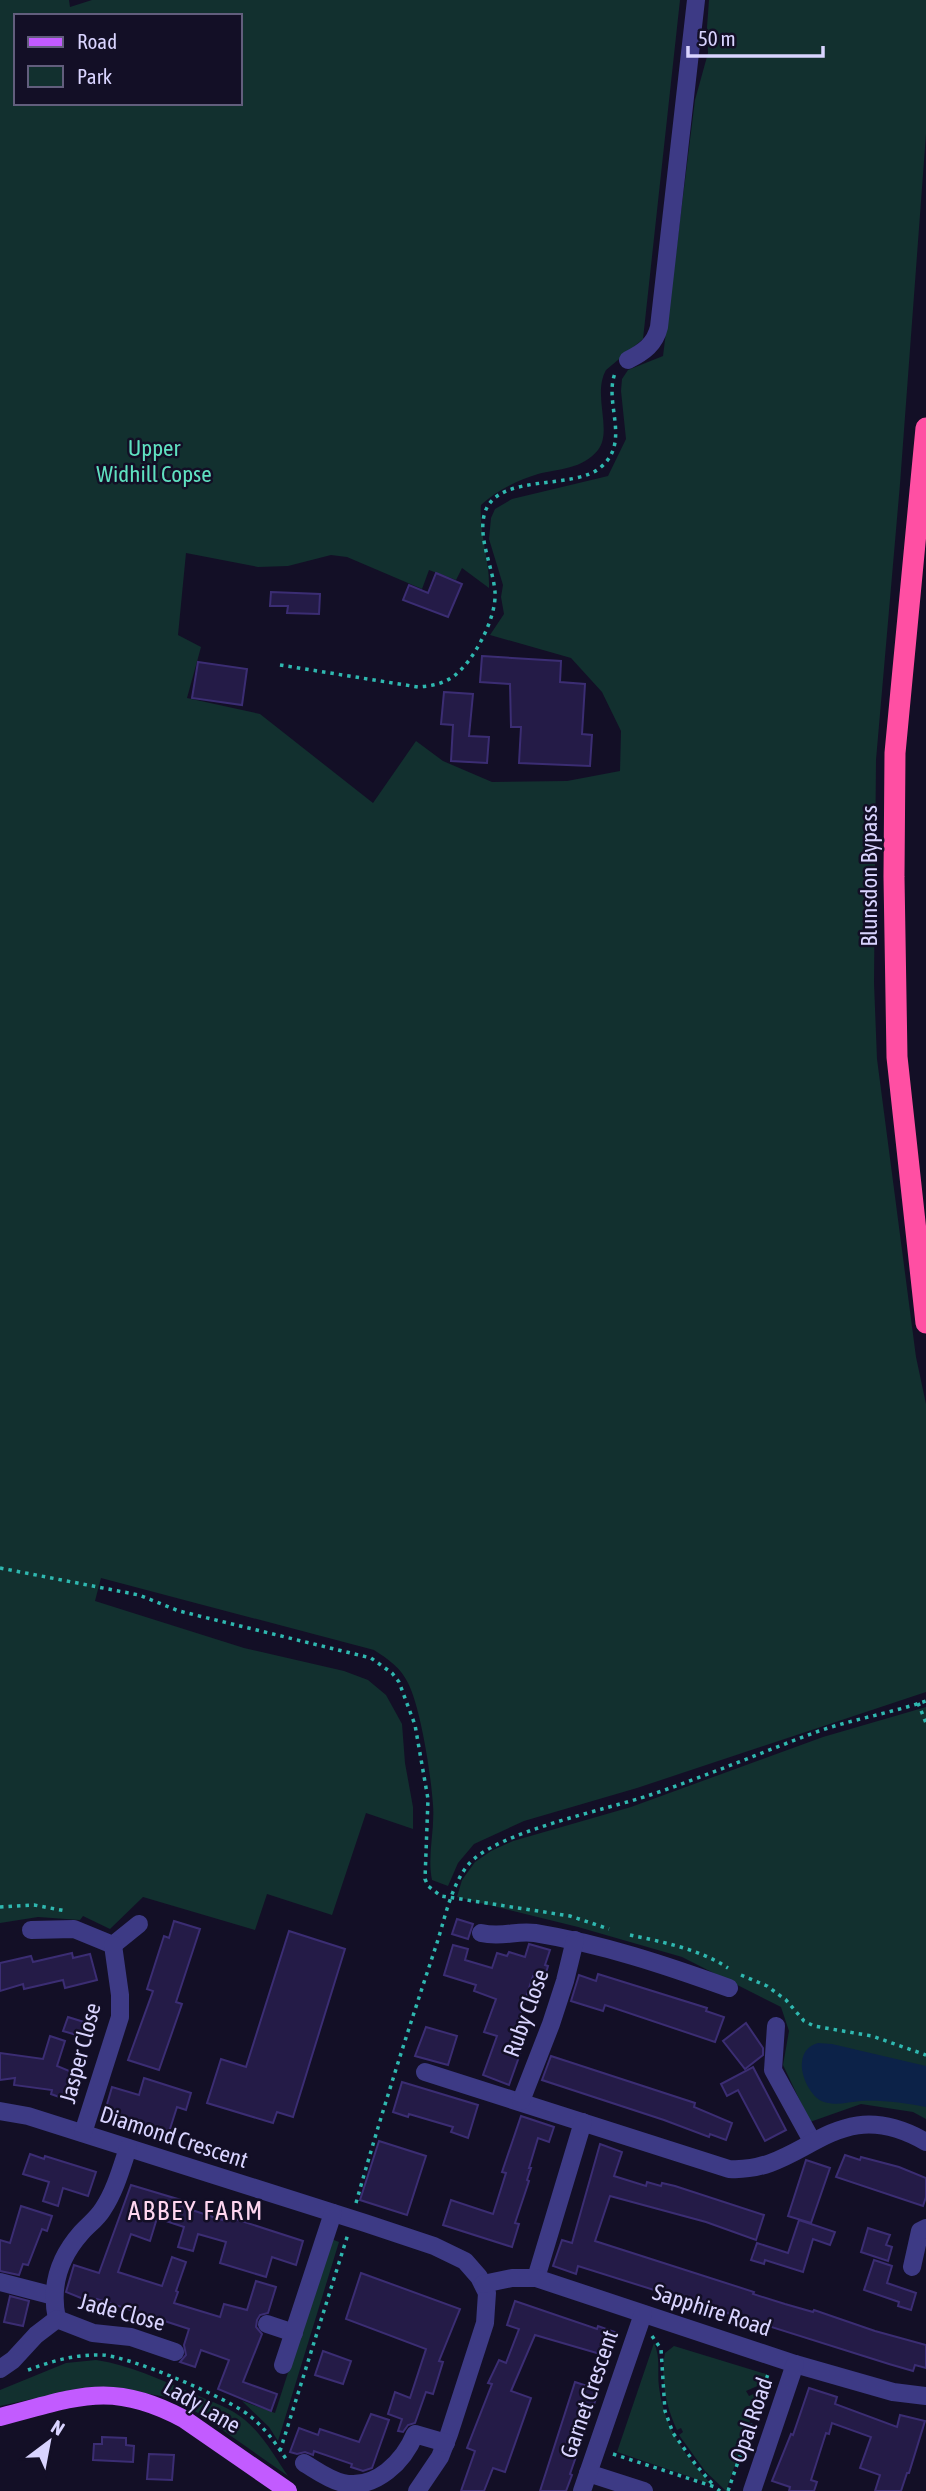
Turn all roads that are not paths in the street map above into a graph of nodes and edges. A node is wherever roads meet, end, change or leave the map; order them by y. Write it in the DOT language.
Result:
graph roads {
  1 [pos="696,0"];
  2 [pos="628,360"];
  3 [pos="926,428"];
  4 [pos="926,1323"];
  5 [pos="139,1924"];
  6 [pos="31,1930"];
  7 [pos="481,1933"];
  8 [pos="575,1940"];
  9 [pos="113,1945"];
  10 [pos="729,1988"];
  11 [pos="776,2026"];
  12 [pos="425,2072"];
  13 [pos="521,2101"];
  14 [pos="0,2111"];
  15 [pos="583,2122"];
  16 [pos="83,2133"];
  17 [pos="812,2141"];
  18 [pos="926,2142"];
  19 [pos="128,2148"];
  20 [pos="333,2213"];
  21 [pos="926,2228"];
  22 [pos="912,2267"];
  23 [pos="536,2278"];
  24 [pos="0,2282"];
  25 [pos="483,2284"];
  26 [pos="54,2296"];
  27 [pos="643,2314"];
  28 [pos="57,2319"];
  29 [pos="267,2324"];
  30 [pos="294,2333"];
  31 [pos="175,2352"];
  32 [pos="795,2364"];
  33 [pos="283,2365"];
  34 [pos="0,2369"];
  35 [pos="926,2396"];
  36 [pos="0,2417"];
  37 [pos="446,2443"];
  38 [pos="304,2463"];
  39 [pos="588,2473"];
  40 [pos="288,2491"];
  41 [pos="417,2491"];
  42 [pos="582,2491"];
  43 [pos="644,2491"];
  44 [pos="752,2491"];
  1 -- 2 [label="street"];
  3 -- 4 [label="highway, Blunsdon Bypass"];
  5 -- 9 [label="street"];
  6 -- 9 [label="street"];
  7 -- 8 [label="street"];
  8 -- 10 [label="street"];
  8 -- 13 [label="street, Ruby Close"];
  9 -- 16 [label="street, Jasper Close"];
  11 -- 17 [label="street"];
  12 -- 13 [label="street"];
  13 -- 15 [label="street"];
  14 -- 16 [label="street, Diamond Crescent"];
  15 -- 17 [label="street"];
  15 -- 23 [label="street"];
  16 -- 19 [label="street, Diamond Crescent"];
  17 -- 18 [label="street"];
  19 -- 20 [label="street, Diamond Crescent"];
  19 -- 26 [label="street, Jade Close"];
  20 -- 25 [label="street, Diamond Crescent"];
  20 -- 30 [label="street"];
  21 -- 22 [label="street"];
  23 -- 25 [label="street, Sapphire Road"];
  23 -- 27 [label="street, Sapphire Road"];
  24 -- 26 [label="street, Jade Close"];
  25 -- 37 [label="street"];
  26 -- 28 [label="street, Jade Close"];
  27 -- 32 [label="street, Sapphire Road"];
  27 -- 39 [label="street, Garnet Crescent"];
  28 -- 31 [label="street, Jade Close"];
  28 -- 34 [label="street, Jade Close"];
  29 -- 30 [label="street"];
  30 -- 33 [label="street"];
  32 -- 35 [label="street, Sapphire Road"];
  32 -- 44 [label="street, Opal Road"];
  36 -- 40 [label="main road, Lady Lane"];
  37 -- 38 [label="street"];
  37 -- 41 [label="street"];
  39 -- 42 [label="street, Garnet Crescent"];
  39 -- 43 [label="street"];
}
